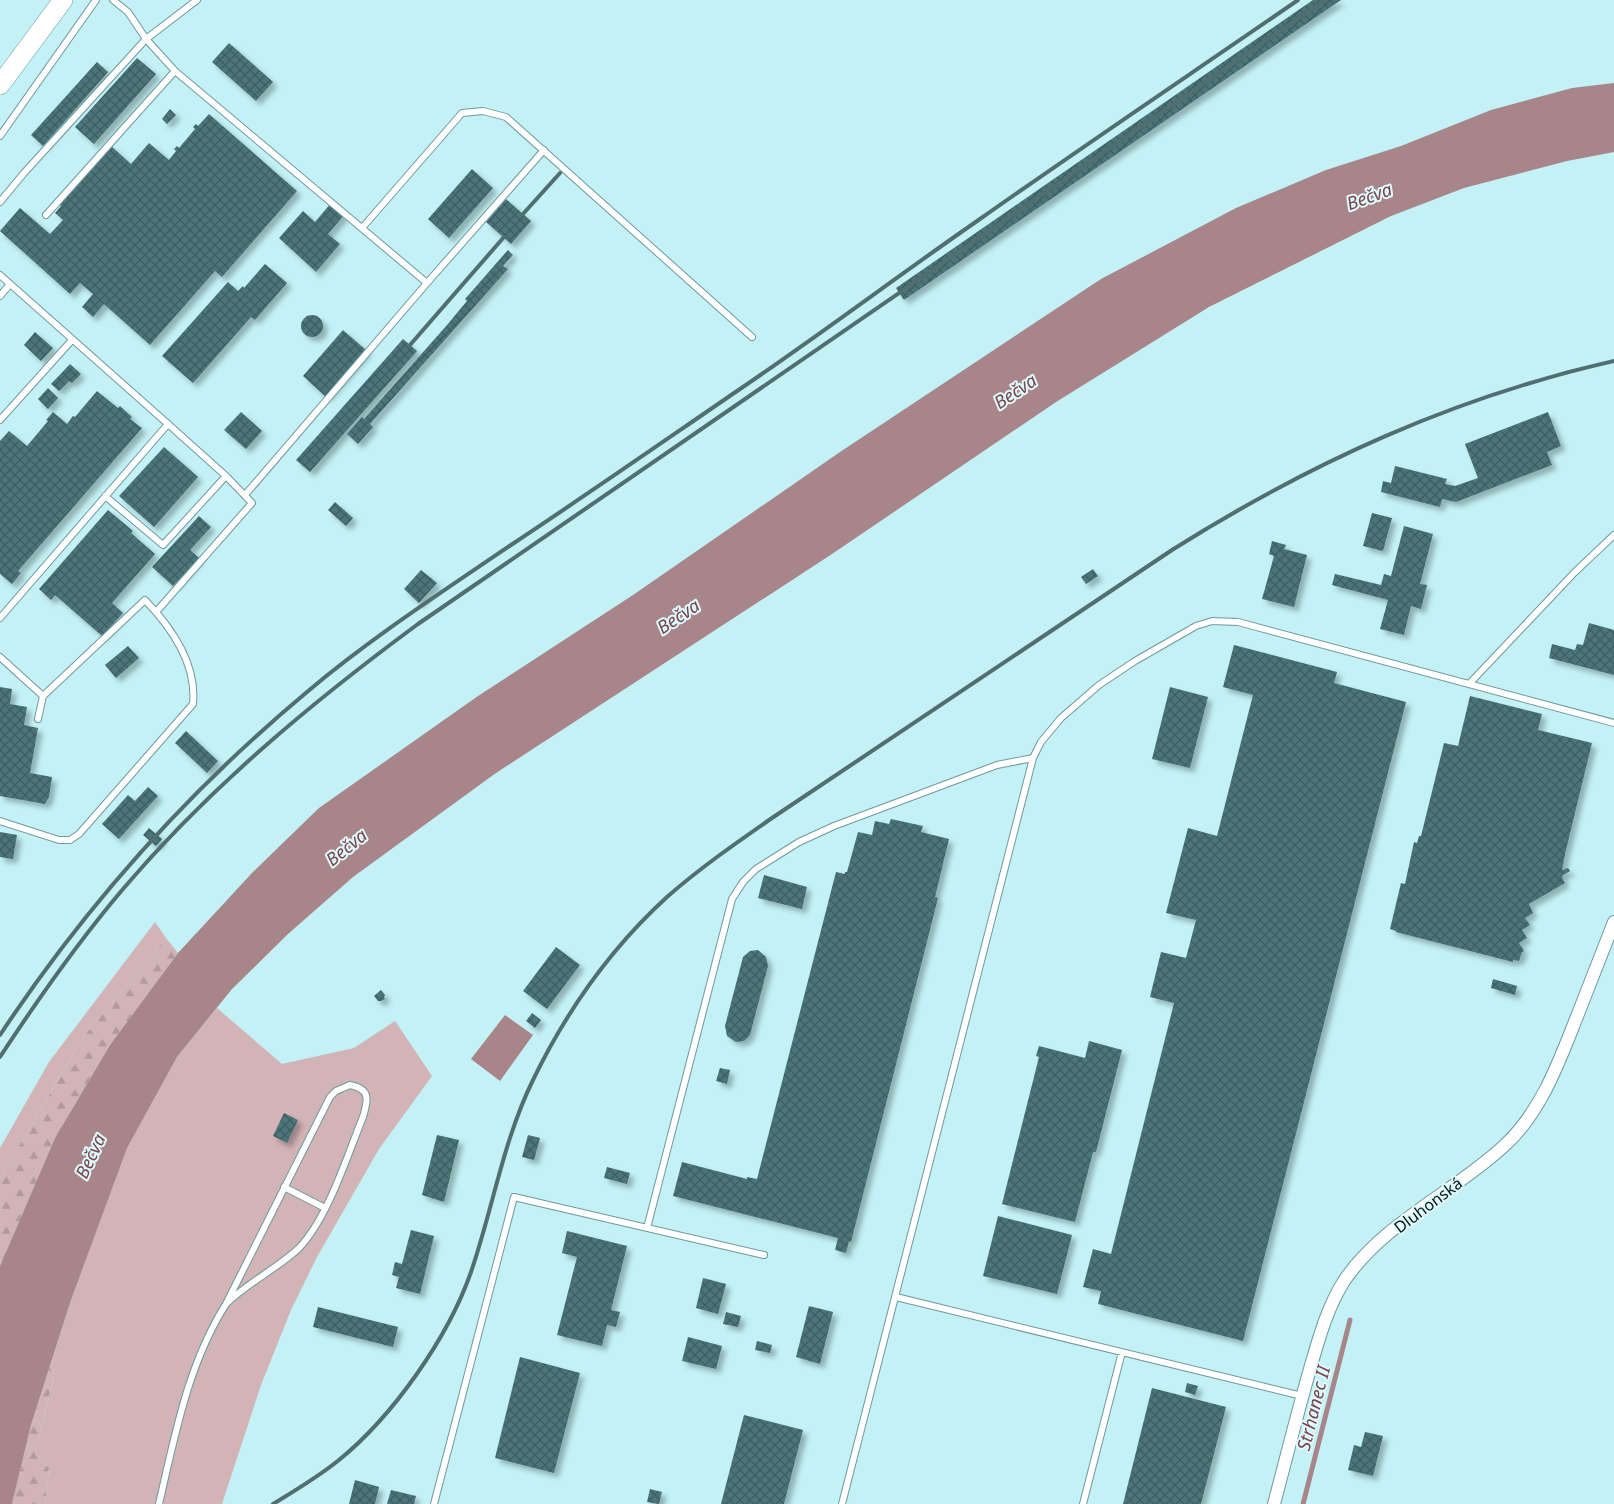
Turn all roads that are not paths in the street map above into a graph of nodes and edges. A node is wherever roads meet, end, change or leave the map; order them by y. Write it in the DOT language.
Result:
graph roads {
  1 [pos="63,0"];
  2 [pos="96,0"];
  3 [pos="113,0"];
  4 [pos="197,0"];
  5 [pos="146,39"];
  6 [pos="175,71"];
  7 [pos="0,85"];
  8 [pos="0,136"];
  9 [pos="544,150"];
  10 [pos="0,202"];
  11 [pos="46,215"];
  12 [pos="362,228"];
  13 [pos="0,275"];
  14 [pos="427,282"];
  15 [pos="10,284"];
  16 [pos="0,296"];
  17 [pos="752,337"];
  18 [pos="72,340"];
  19 [pos="0,420"];
  20 [pos="168,424"];
  21 [pos="226,476"];
  22 [pos="245,495"];
  23 [pos="105,496"];
  24 [pos="1614,535"];
  25 [pos="156,612"];
  26 [pos="0,618"];
  27 [pos="0,657"];
  28 [pos="1469,684"];
  29 [pos="43,696"];
  30 [pos="38,719"];
  31 [pos="1614,723"];
  32 [pos="1034,758"];
  33 [pos="0,821"];
  34 [pos="1614,922"];
  35 [pos="284,1187"];
  36 [pos="325,1208"];
  37 [pos="647,1228"];
  38 [pos="764,1255"];
  39 [pos="896,1297"];
  40 [pos="226,1304"];
  41 [pos="1122,1352"];
  42 [pos="1302,1396"];
  43 [pos="159,1504"];
  44 [pos="434,1504"];
  45 [pos="842,1504"];
  46 [pos="1083,1504"];
  47 [pos="1274,1504"];
  1 -- 7 [label="main road"];
  2 -- 8 [label="lane"];
  3 -- 5 [label="lane"];
  4 -- 5 [label="lane"];
  5 -- 6 [label="lane"];
  5 -- 10 [label="lane"];
  6 -- 11 [label="lane"];
  6 -- 12 [label="lane"];
  9 -- 12 [label="lane"];
  9 -- 14 [label="lane"];
  9 -- 17 [label="lane"];
  12 -- 14 [label="lane"];
  13 -- 15 [label="lane"];
  14 -- 22 [label="lane"];
  15 -- 16 [label="lane"];
  15 -- 18 [label="lane"];
  18 -- 19 [label="lane"];
  18 -- 20 [label="lane"];
  20 -- 21 [label="lane"];
  20 -- 23 [label="lane"];
  21 -- 22 [label="lane"];
  21 -- 23 [label="lane"];
  22 -- 25 [label="lane"];
  23 -- 26 [label="lane"];
  24 -- 28 [label="lane"];
  25 -- 29 [label="lane"];
  25 -- 33 [label="lane"];
  27 -- 29 [label="lane"];
  28 -- 31 [label="lane"];
  28 -- 32 [label="lane"];
  29 -- 30 [label="lane"];
  32 -- 37 [label="lane"];
  32 -- 39 [label="lane"];
  34 -- 42 [label="street, Dluhonská"];
  35 -- 36 [label="lane"];
  35 -- 36 [label="lane"];
  35 -- 40 [label="lane"];
  36 -- 40 [label="lane"];
  37 -- 38 [label="lane"];
  37 -- 44 [label="lane"];
  39 -- 41 [label="lane"];
  39 -- 45 [label="lane"];
  40 -- 43 [label="lane"];
  41 -- 42 [label="lane"];
  41 -- 46 [label="lane"];
  42 -- 47 [label="street, Dluhonská"];
}
